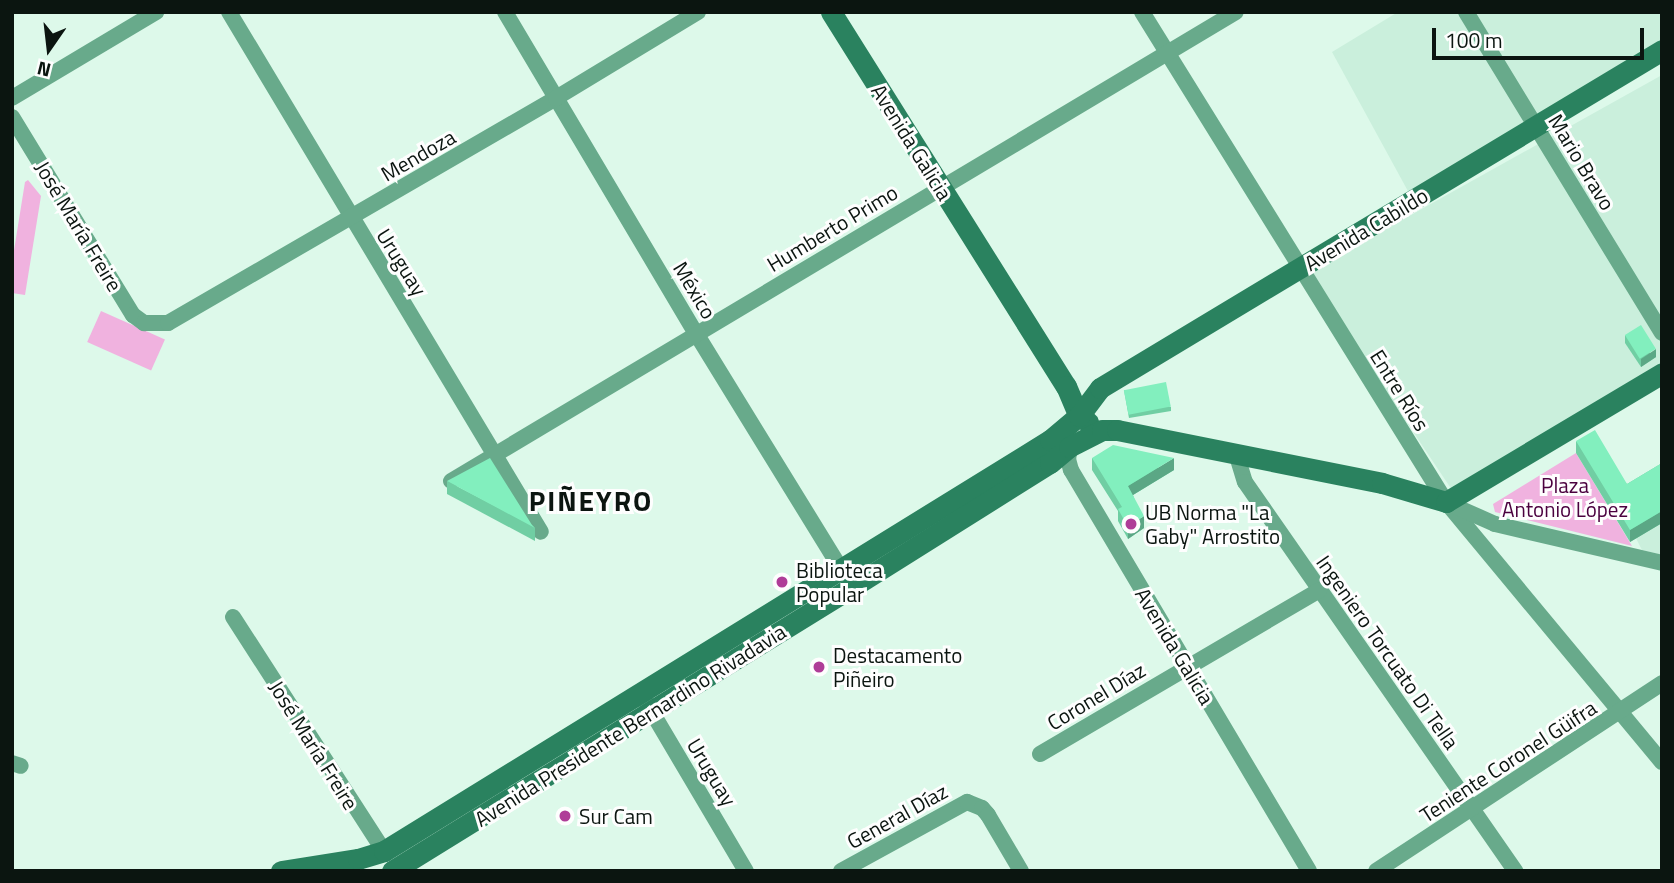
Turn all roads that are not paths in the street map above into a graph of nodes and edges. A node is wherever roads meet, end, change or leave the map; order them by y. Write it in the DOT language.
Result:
graph roads {
  1 [pos="156,12"];
  2 [pos="229,12"];
  3 [pos="505,12"];
  4 [pos="698,12"];
  5 [pos="831,12"];
  6 [pos="1142,12"];
  7 [pos="1236,12"];
  8 [pos="1466,12"];
  9 [pos="1662,50"];
  10 [pos="1167,53"];
  11 [pos="12,98"];
  12 [pos="556,98"];
  13 [pos="12,117"];
  14 [pos="1535,126"];
  15 [pos="941,187"];
  16 [pos="351,218"];
  17 [pos="1299,270"];
  18 [pos="155,324"];
  19 [pos="1662,333"];
  20 [pos="697,335"];
  21 [pos="1662,373"];
  22 [pos="1079,416"];
  23 [pos="1102,430"];
  24 [pos="1069,447"];
  25 [pos="495,452"];
  26 [pos="1236,453"];
  27 [pos="451,481"];
  28 [pos="1447,502"];
  29 [pos="541,532"];
  30 [pos="1662,563"];
  31 [pos="847,579"];
  32 [pos="1319,590"];
  33 [pos="233,617"];
  34 [pos="1186,665"];
  35 [pos="1662,684"];
  36 [pos="646,703"];
  37 [pos="1620,713"];
  38 [pos="1040,754"];
  39 [pos="1662,762"];
  40 [pos="1472,811"];
  41 [pos="392,865"];
  42 [pos="281,871"];
  43 [pos="746,871"];
  44 [pos="841,871"];
  45 [pos="1021,871"];
  46 [pos="1308,871"];
  47 [pos="1376,871"];
  48 [pos="1515,871"];
  1 -- 11 [label="street"];
  2 -- 16 [label="street, Uruguay"];
  3 -- 12 [label="street, México"];
  4 -- 12 [label="street, Mendoza"];
  5 -- 15 [label="main road, Avenida Galicia"];
  6 -- 10 [label="street, Entre Ríos"];
  7 -- 10 [label="street, Humberto Primo"];
  8 -- 14 [label="street, Mario Bravo"];
  9 -- 14 [label="main road, Avenida Cabildo"];
  10 -- 15 [label="street, Humberto Primo"];
  10 -- 17 [label="street, Entre Ríos"];
  12 -- 16 [label="street, Mendoza"];
  12 -- 20 [label="street, México"];
  13 -- 18 [label="street, José María Freire"];
  14 -- 17 [label="main road, Avenida Cabildo"];
  14 -- 19 [label="street, Mario Bravo"];
  15 -- 20 [label="street, Humberto Primo"];
  15 -- 22 [label="main road, Avenida Galicia"];
  16 -- 18 [label="street, Mendoza"];
  16 -- 25 [label="street, Uruguay"];
  17 -- 22 [label="main road, Avenida Cabildo"];
  17 -- 28 [label="street, Entre Ríos"];
  20 -- 25 [label="street, Humberto Primo"];
  20 -- 31 [label="street, México"];
  21 -- 28 [label="main road"];
  22 -- 23 [label="main road"];
  22 -- 24 [label="street"];
  22 -- 31 [label="main road, Avenida Presidente Bernardino Rivadavia"];
  23 -- 24 [label="main road, Avenida Presidente Bernardino Rivadavia"];
  23 -- 26 [label="main road"];
  24 -- 31 [label="main road, Avenida Presidente Bernardino Rivadavia"];
  24 -- 34 [label="street, Avenida Galicia"];
  25 -- 27 [label="street, Humberto Primo"];
  25 -- 29 [label="street, Uruguay"];
  26 -- 28 [label="main road"];
  26 -- 32 [label="street, Ingeniero Torcuato Di Tella"];
  28 -- 30 [label="street"];
  28 -- 37 [label="street, Entre Ríos"];
  31 -- 36 [label="main road, Avenida Presidente Bernardino Rivadavia"];
  32 -- 34 [label="street, Coronel Díaz"];
  32 -- 40 [label="street, Ingeniero Torcuato Di Tella"];
  33 -- 41 [label="street, José María Freire"];
  34 -- 38 [label="street, Coronel Díaz"];
  34 -- 46 [label="street, Avenida Galicia"];
  35 -- 37 [label="street, Teniente Coronel Güifra"];
  36 -- 41 [label="main road, Avenida Presidente Bernardino Rivadavia"];
  36 -- 43 [label="street, Uruguay"];
  37 -- 39 [label="street, Entre Ríos"];
  37 -- 40 [label="street, Teniente Coronel Güifra"];
  40 -- 47 [label="street, Teniente Coronel Güifra"];
  40 -- 48 [label="street, Ingeniero Torcuato Di Tella"];
  41 -- 42 [label="main road, Avenida Presidente Bernardino Rivadavia"];
  44 -- 45 [label="street, General Díaz"];
}
